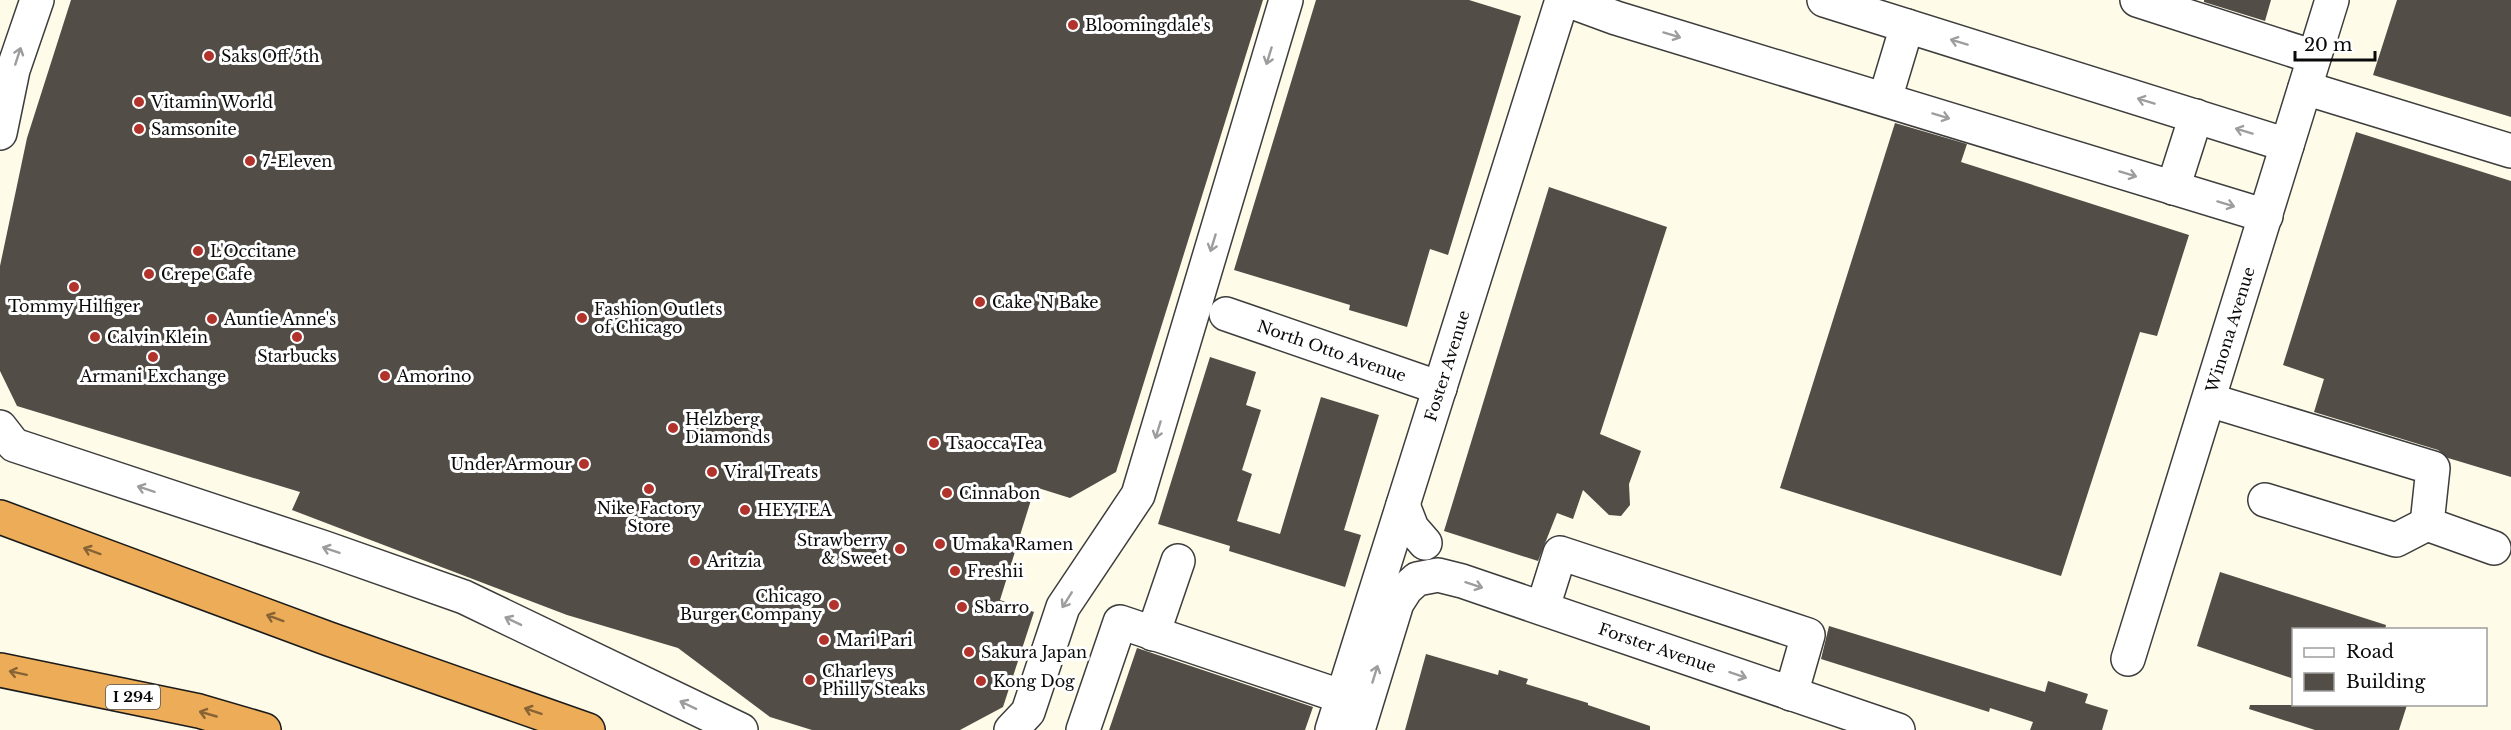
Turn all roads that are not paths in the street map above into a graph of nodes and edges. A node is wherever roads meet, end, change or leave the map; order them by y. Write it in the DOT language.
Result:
graph roads {
  1 [pos="37,0"];
  2 [pos="1286,0"];
  3 [pos="1562,0"];
  4 [pos="1567,0"];
  5 [pos="1824,0"];
  6 [pos="2138,0"];
  7 [pos="2332,0"];
  8 [pos="1619,9"];
  9 [pos="1907,26"];
  10 [pos="2314,57"];
  11 [pos="2305,88"];
  12 [pos="1886,99"];
  13 [pos="2196,116"];
  14 [pos="0,133"];
  15 [pos="2287,145"];
  16 [pos="2511,151"];
  17 [pos="2173,188"];
  18 [pos="2266,216"];
  19 [pos="1226,315"];
  20 [pos="1440,388"];
  21 [pos="2209,400"];
  22 [pos="0,427"];
  23 [pos="2265,500"];
  24 [pos="1403,505"];
  25 [pos="0,517"];
  26 [pos="2427,524"];
  27 [pos="1425,543"];
  28 [pos="2494,548"];
  29 [pos="1178,561"];
  30 [pos="1543,607"];
  31 [pos="1154,634"];
  32 [pos="2128,659"];
  33 [pos="0,670"];
  34 [pos="1791,694"];
  35 [pos="1342,697"];
  36 [pos="264,730"];
  37 [pos="588,730"];
  38 [pos="741,730"];
  39 [pos="1011,730"];
  40 [pos="1083,730"];
  41 [pos="1332,730"];
  42 [pos="1358,730"];
  43 [pos="1898,730"];
  14 -- 1 [label="street, one-way"];
  2 -- 39 [label="street, one-way"];
  3 -- 20 [label="street, Foster Avenue"];
  4 -- 8 [label="street"];
  5 -- 9 [label="street"];
  6 -- 10 [label="street"];
  7 -- 10 [label="street, Winona Avenue"];
  8 -- 12 [label="street, one-way"];
  9 -- 12 [label="street"];
  13 -- 9 [label="street, one-way"];
  10 -- 11 [label="street, Winona Avenue"];
  11 -- 15 [label="street, Winona Avenue"];
  11 -- 16 [label="street"];
  12 -- 17 [label="street, one-way"];
  15 -- 13 [label="street, one-way"];
  13 -- 17 [label="street"];
  15 -- 18 [label="street, Winona Avenue"];
  17 -- 18 [label="street, one-way"];
  18 -- 21 [label="street, Winona Avenue"];
  19 -- 20 [label="street, North Otto Avenue"];
  20 -- 24 [label="street, Foster Avenue"];
  21 -- 26 [label="street"];
  21 -- 32 [label="street, Winona Avenue"];
  38 -- 22 [label="street, one-way"];
  23 -- 26 [label="street"];
  24 -- 27 [label="street"];
  24 -- 35 [label="street, Foster Avenue"];
  37 -- 25 [label="highway, one-way"];
  26 -- 28 [label="street"];
  29 -- 31 [label="street"];
  30 -- 34 [label="street, Forster Avenue, one-way"];
  30 -- 34 [label="street"];
  42 -- 30 [label="street, Forster Avenue, one-way"];
  31 -- 35 [label="street"];
  31 -- 40 [label="street"];
  36 -- 33 [label="highway, I 294, one-way"];
  34 -- 43 [label="street, Forster Avenue"];
  35 -- 41 [label="street, Foster Avenue"];
}
